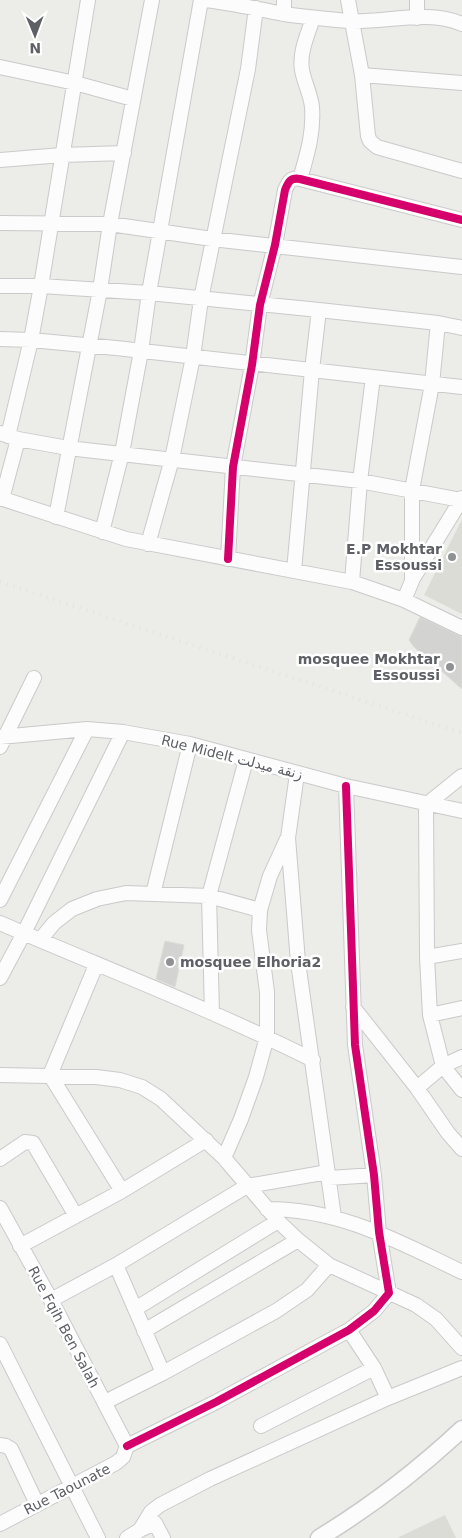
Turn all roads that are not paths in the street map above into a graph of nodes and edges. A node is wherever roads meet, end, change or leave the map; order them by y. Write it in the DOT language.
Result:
graph roads {
  1 [pos="88,0"];
  2 [pos="152,0"];
  3 [pos="201,0"];
  4 [pos="205,0"];
  5 [pos="348,0"];
  6 [pos="417,0"];
  7 [pos="232,1"];
  8 [pos="284,7"];
  9 [pos="256,8"];
  10 [pos="314,18"];
  11 [pos="417,18"];
  12 [pos="351,21"];
  13 [pos="462,24"];
  14 [pos="0,67"];
  15 [pos="362,75"];
  16 [pos="75,83"];
  17 [pos="462,83"];
  18 [pos="134,99"];
  19 [pos="124,153"];
  20 [pos="62,155"];
  21 [pos="0,160"];
  22 [pos="462,171"];
  23 [pos="300,179"];
  24 [pos="462,220"];
  25 [pos="0,223"];
  26 [pos="51,223"];
  27 [pos="110,224"];
  28 [pos="160,231"];
  29 [pos="212,239"];
  30 [pos="276,245"];
  31 [pos="462,267"];
  32 [pos="0,286"];
  33 [pos="41,286"];
  34 [pos="100,290"];
  35 [pos="149,293"];
  36 [pos="201,299"];
  37 [pos="260,305"];
  38 [pos="319,310"];
  39 [pos="438,323"];
  40 [pos="462,328"];
  41 [pos="0,339"];
  42 [pos="31,340"];
  43 [pos="88,346"];
  44 [pos="141,351"];
  45 [pos="193,357"];
  46 [pos="252,364"];
  47 [pos="312,370"];
  48 [pos="373,376"];
  49 [pos="432,384"];
  50 [pos="462,387"];
  51 [pos="8,436"];
  52 [pos="68,448"];
  53 [pos="122,453"];
  54 [pos="172,460"];
  55 [pos="233,467"];
  56 [pos="302,475"];
  57 [pos="360,481"];
  58 [pos="412,490"];
  59 [pos="1,498"];
  60 [pos="462,499"];
  61 [pos="56,517"];
  62 [pos="102,532"];
  63 [pos="148,544"];
  64 [pos="228,559"];
  65 [pos="294,571"];
  66 [pos="412,581"];
  67 [pos="352,582"];
  68 [pos="404,600"];
  69 [pos="462,628"];
  70 [pos="34,678"];
  71 [pos="87,728"];
  72 [pos="123,732"];
  73 [pos="2,740"];
  74 [pos="190,744"];
  75 [pos="246,760"];
  76 [pos="297,774"];
  77 [pos="462,776"];
  78 [pos="346,786"];
  79 [pos="426,805"];
  80 [pos="462,811"];
  81 [pos="288,838"];
  82 [pos="153,894"];
  83 [pos="209,896"];
  84 [pos="0,900"];
  85 [pos="260,910"];
  86 [pos="0,923"];
  87 [pos="24,933"];
  88 [pos="40,940"];
  89 [pos="462,951"];
  90 [pos="426,957"];
  91 [pos="96,965"];
  92 [pos="0,978"];
  93 [pos="353,1007"];
  94 [pos="462,1008"];
  95 [pos="212,1013"];
  96 [pos="430,1015"];
  97 [pos="267,1037"];
  98 [pos="462,1057"];
  99 [pos="313,1060"];
  100 [pos="444,1066"];
  101 [pos="0,1075"];
  102 [pos="50,1075"];
  103 [pos="417,1088"];
  104 [pos="462,1090"];
  105 [pos="206,1140"];
  106 [pos="462,1149"];
  107 [pos="224,1158"];
  108 [pos="0,1159"];
  109 [pos="329,1175"];
  110 [pos="374,1175"];
  111 [pos="247,1186"];
  112 [pos="122,1191"];
  113 [pos="0,1208"];
  114 [pos="267,1209"];
  115 [pos="76,1216"];
  116 [pos="334,1217"];
  117 [pos="278,1221"];
  118 [pos="379,1232"];
  119 [pos="298,1240"];
  120 [pos="20,1246"];
  121 [pos="116,1265"];
  122 [pos="329,1266"];
  123 [pos="462,1272"];
  124 [pos="389,1293"];
  125 [pos="51,1300"];
  126 [pos="135,1309"];
  127 [pos="349,1330"];
  128 [pos="144,1331"];
  129 [pos="0,1344"];
  130 [pos="462,1348"];
  131 [pos="374,1368"];
  132 [pos="462,1368"];
  133 [pos="163,1373"];
  134 [pos="388,1398"];
  135 [pos="105,1402"];
  136 [pos="261,1426"];
  137 [pos="462,1429"];
  138 [pos="0,1445"];
  139 [pos="127,1446"];
  140 [pos="72,1486"];
  141 [pos="37,1504"];
  142 [pos="0,1524"];
  143 [pos="140,1530"];
  144 [pos="98,1538"];
  145 [pos="127,1538"];
  146 [pos="162,1538"];
  147 [pos="318,1538"];
  1 -- 16 [label="street"];
  2 -- 18 [label="street"];
  3 -- 28 [label="street"];
  4 -- 7 [label="street"];
  5 -- 12 [label="street"];
  6 -- 11 [label="street"];
  7 -- 9 [label="street"];
  8 -- 9 [label="street"];
  8 -- 10 [label="street"];
  9 -- 29 [label="street"];
  10 -- 12 [label="street"];
  10 -- 23 [label="street"];
  11 -- 12 [label="street"];
  11 -- 13 [label="street"];
  12 -- 15 [label="street"];
  14 -- 16 [label="street"];
  15 -- 17 [label="street"];
  15 -- 22 [label="street"];
  16 -- 18 [label="street"];
  16 -- 20 [label="street"];
  18 -- 19 [label="street"];
  19 -- 20 [label="street"];
  19 -- 27 [label="street"];
  20 -- 21 [label="street"];
  20 -- 26 [label="street"];
  23 -- 24 [label="street"];
  23 -- 30 [label="street"];
  25 -- 26 [label="street"];
  26 -- 27 [label="street"];
  26 -- 33 [label="street"];
  27 -- 28 [label="street"];
  27 -- 34 [label="street"];
  28 -- 29 [label="street"];
  28 -- 35 [label="street"];
  29 -- 30 [label="street"];
  29 -- 36 [label="street"];
  30 -- 31 [label="street"];
  30 -- 37 [label="street"];
  32 -- 33 [label="street"];
  33 -- 34 [label="street"];
  33 -- 42 [label="street"];
  34 -- 35 [label="street"];
  34 -- 43 [label="street"];
  35 -- 36 [label="street"];
  35 -- 44 [label="street"];
  36 -- 37 [label="street"];
  36 -- 45 [label="street"];
  37 -- 38 [label="street"];
  37 -- 46 [label="street"];
  38 -- 39 [label="street"];
  38 -- 47 [label="street"];
  39 -- 40 [label="street"];
  39 -- 49 [label="street"];
  41 -- 42 [label="street"];
  42 -- 43 [label="street"];
  42 -- 51 [label="street"];
  43 -- 44 [label="street"];
  43 -- 52 [label="street"];
  44 -- 45 [label="street"];
  44 -- 53 [label="street"];
  45 -- 46 [label="street"];
  45 -- 54 [label="street"];
  46 -- 47 [label="street"];
  46 -- 55 [label="street"];
  47 -- 48 [label="street"];
  47 -- 56 [label="street"];
  48 -- 49 [label="street"];
  48 -- 57 [label="street"];
  49 -- 50 [label="street"];
  49 -- 58 [label="street"];
  51 -- 52 [label="street"];
  51 -- 59 [label="street"];
  52 -- 53 [label="street"];
  52 -- 61 [label="street"];
  53 -- 54 [label="street"];
  53 -- 62 [label="street"];
  54 -- 55 [label="street"];
  54 -- 63 [label="street"];
  55 -- 56 [label="street"];
  55 -- 64 [label="street"];
  56 -- 57 [label="street"];
  56 -- 65 [label="street"];
  57 -- 58 [label="street"];
  57 -- 67 [label="street"];
  58 -- 60 [label="street"];
  58 -- 66 [label="street"];
  59 -- 61 [label="street"];
  60 -- 66 [label="street"];
  61 -- 62 [label="street"];
  62 -- 63 [label="street"];
  63 -- 64 [label="street"];
  64 -- 65 [label="street"];
  65 -- 67 [label="street"];
  66 -- 68 [label="street"];
  67 -- 68 [label="street"];
  68 -- 69 [label="street"];
  70 -- 73 [label="street"];
  71 -- 72 [label="street, Rue Midelt زنقة ميدلت"];
  71 -- 73 [label="street, Rue Midelt زنقة ميدلت"];
  71 -- 84 [label="street"];
  72 -- 74 [label="street, Rue Midelt زنقة ميدلت"];
  72 -- 87 [label="street"];
  74 -- 75 [label="street, Rue Midelt زنقة ميدلت"];
  74 -- 82 [label="street"];
  75 -- 76 [label="street, Rue Midelt زنقة ميدلت"];
  75 -- 83 [label="street"];
  76 -- 78 [label="street, Rue Midelt زنقة ميدلت"];
  76 -- 81 [label="street"];
  77 -- 79 [label="street"];
  78 -- 79 [label="street, Rue Midelt زنقة ميدلت"];
  78 -- 93 [label="street"];
  79 -- 80 [label="street, Rue Midelt زنقة ميدلت"];
  79 -- 90 [label="street"];
  81 -- 85 [label="street"];
  81 -- 99 [label="street"];
  82 -- 83 [label="street"];
  82 -- 88 [label="street"];
  83 -- 85 [label="street"];
  83 -- 95 [label="street"];
  85 -- 97 [label="street"];
  86 -- 87 [label="street"];
  87 -- 88 [label="street"];
  87 -- 92 [label="street"];
  88 -- 91 [label="street"];
  89 -- 90 [label="street"];
  90 -- 96 [label="street"];
  91 -- 95 [label="street"];
  91 -- 102 [label="street"];
  93 -- 103 [label="street"];
  93 -- 110 [label="street"];
  94 -- 96 [label="street"];
  95 -- 97 [label="street"];
  96 -- 100 [label="street"];
  97 -- 99 [label="street"];
  97 -- 107 [label="street"];
  98 -- 100 [label="street"];
  99 -- 109 [label="street"];
  100 -- 103 [label="street"];
  100 -- 104 [label="street"];
  101 -- 102 [label="street"];
  102 -- 105 [label="street"];
  102 -- 112 [label="street"];
  103 -- 106 [label="street"];
  105 -- 107 [label="street"];
  105 -- 112 [label="street"];
  107 -- 111 [label="street"];
  108 -- 115 [label="street"];
  109 -- 110 [label="street"];
  109 -- 111 [label="street"];
  109 -- 116 [label="street"];
  110 -- 118 [label="street"];
  111 -- 114 [label="street"];
  111 -- 121 [label="street"];
  112 -- 115 [label="street"];
  113 -- 120 [label="street, Rue Fqih Ben Salah"];
  114 -- 116 [label="street"];
  114 -- 117 [label="street"];
  115 -- 120 [label="street"];
  116 -- 118 [label="street"];
  117 -- 119 [label="street"];
  117 -- 126 [label="street"];
  118 -- 123 [label="street"];
  118 -- 124 [label="street"];
  119 -- 122 [label="street"];
  119 -- 128 [label="street"];
  120 -- 125 [label="street, Rue Fqih Ben Salah"];
  121 -- 125 [label="street"];
  121 -- 126 [label="street"];
  122 -- 124 [label="street"];
  122 -- 133 [label="street"];
  124 -- 127 [label="street"];
  124 -- 130 [label="street"];
  125 -- 135 [label="street, Rue Fqih Ben Salah"];
  126 -- 128 [label="street"];
  127 -- 131 [label="street"];
  127 -- 139 [label="street"];
  128 -- 133 [label="street"];
  129 -- 140 [label="street"];
  131 -- 134 [label="street"];
  131 -- 136 [label="street"];
  132 -- 134 [label="street"];
  133 -- 135 [label="street"];
  134 -- 143 [label="street"];
  135 -- 139 [label="street, Rue Fqih Ben Salah"];
  137 -- 147 [label="street"];
  138 -- 141 [label="street"];
  139 -- 140 [label="street, Rue Taounate"];
  140 -- 141 [label="street, Rue Taounate"];
  140 -- 144 [label="street"];
  141 -- 142 [label="street, Rue Taounate"];
  143 -- 145 [label="street"];
  143 -- 146 [label="street"];
}
